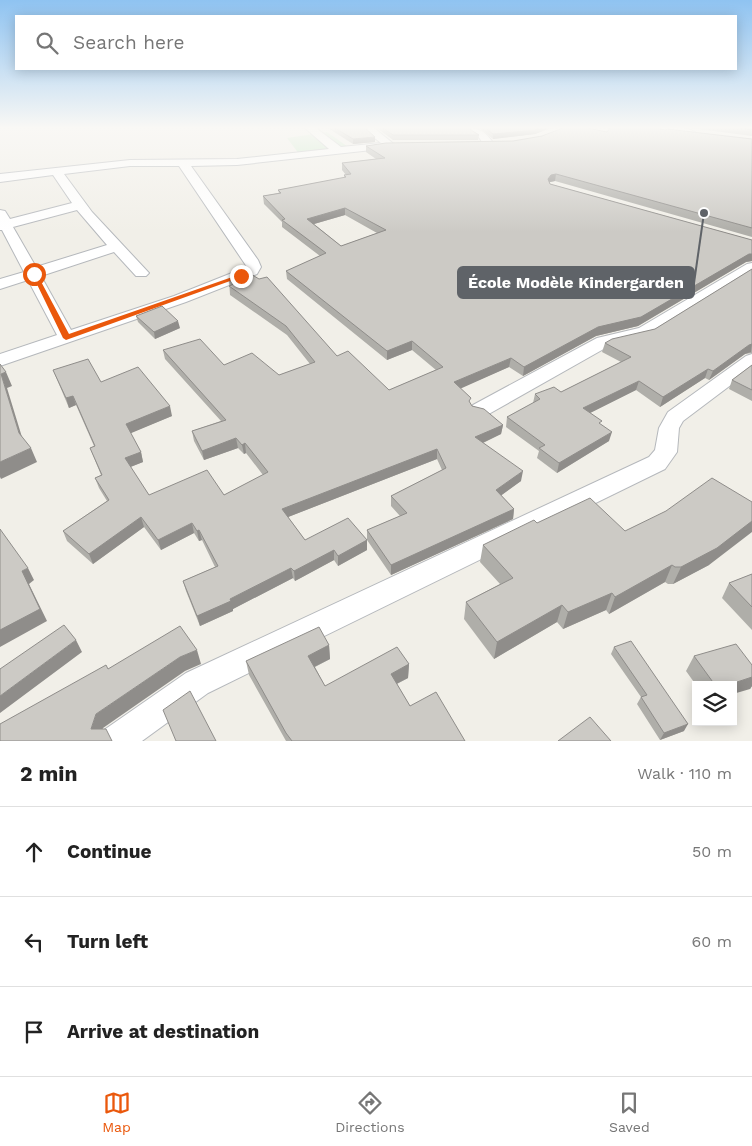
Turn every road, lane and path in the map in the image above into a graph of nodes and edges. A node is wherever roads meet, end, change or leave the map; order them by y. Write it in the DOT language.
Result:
graph roads {
  1 [pos="183,163"];
  2 [pos="206,163"];
  3 [pos="56,171"];
  4 [pos="0,178"];
  5 [pos="80,205"];
  6 [pos="2,221"];
  7 [pos="116,247"];
  8 [pos="752,268"];
  9 [pos="141,273"];
  10 [pos="34,274"];
  11 [pos="0,284"];
  12 [pos="66,338"];
  13 [pos="0,360"];
  14 [pos="752,360"];
  15 [pos="480,410"];
  16 [pos="115,741"];
  1 -- 2 [label="street"];
  1 -- 3 [label="street"];
  1 -- 12 [label="street"];
  3 -- 4 [label="street"];
  3 -- 5 [label="street"];
  5 -- 6 [label="street"];
  5 -- 7 [label="street"];
  6 -- 10 [label="street"];
  7 -- 9 [label="street"];
  7 -- 10 [label="street"];
  8 -- 15 [label="street"];
  10 -- 11 [label="street"];
  10 -- 12 [label="street"];
  12 -- 13 [label="street"];
  14 -- 16 [label="street"];
}
